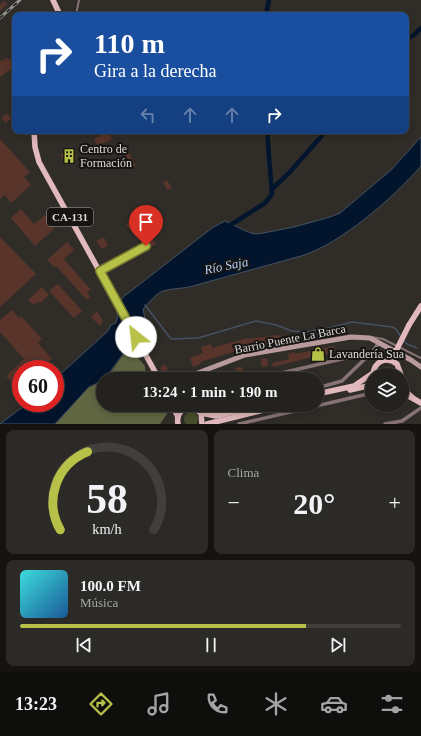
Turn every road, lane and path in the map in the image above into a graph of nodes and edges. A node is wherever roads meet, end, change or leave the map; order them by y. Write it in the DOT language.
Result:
graph roads {
  1 [pos="53,0"];
  2 [pos="79,0"];
  3 [pos="59,12"];
  4 [pos="77,12"];
  5 [pos="34,134"];
  6 [pos="146,246"];
  7 [pos="100,271"];
  8 [pos="421,306"];
  9 [pos="370,338"];
  10 [pos="379,342"];
  11 [pos="369,355"];
  12 [pos="421,358"];
  13 [pos="394,359"];
  14 [pos="421,367"];
  15 [pos="375,368"];
  16 [pos="398,368"];
  17 [pos="156,372"];
  18 [pos="200,372"];
  19 [pos="285,372"];
  20 [pos="365,379"];
  21 [pos="324,386"];
  22 [pos="365,387"];
  23 [pos="324,393"];
  24 [pos="365,394"];
  25 [pos="324,395"];
  26 [pos="409,395"];
  27 [pos="409,397"];
  28 [pos="414,400"];
  29 [pos="421,403"];
  30 [pos="421,408"];
  31 [pos="176,412"];
  32 [pos="181,412"];
  33 [pos="235,412"];
  34 [pos="267,412"];
  35 [pos="201,413"];
  36 [pos="227,414"];
  37 [pos="178,417"];
  38 [pos="255,417"];
  39 [pos="402,421"];
  40 [pos="178,424"];
  41 [pos="202,424"];
  42 [pos="207,424"];
  43 [pos="239,424"];
  44 [pos="385,424"];
  45 [pos="406,424"];
  1 -- 3 [label="main road"];
  2 -- 4 [label="lane"];
  5 -- 7 [label="main road, CA-131"];
  6 -- 7 [label="lane"];
  7 -- 17 [label="main road, CA-131"];
  8 -- 13 [label="main road, bridge"];
  9 -- 10 [label="street, Barrio Puente La Barca"];
  9 -- 12 [label="lane"];
  9 -- 18 [label="street, Barrio Puente La Barca"];
  10 -- 11 [label="street"];
  10 -- 14 [label="street, Barrio Puente La Barca"];
  11 -- 19 [label="street"];
  11 -- 21 [label="street"];
  13 -- 15 [label="main road"];
  13 -- 16 [label="main road"];
  20 -- 23 [label="main road"];
  22 -- 25 [label="main road"];
  24 -- 38 [label="street"];
  26 -- 28 [label="main road"];
  27 -- 28 [label="main road"];
  28 -- 29 [label="main road"];
  30 -- 39 [label="street"];
  31 -- 37 [label="main road"];
  32 -- 37 [label="main road"];
  33 -- 36 [label="main road"];
  34 -- 38 [label="main road"];
  35 -- 36 [label="main road"];
  35 -- 41 [label="main road"];
  36 -- 38 [label="main road"];
  37 -- 40 [label="main road"];
  38 -- 42 [label="main road"];
  38 -- 43 [label="street"];
  39 -- 44 [label="street"];
  39 -- 45 [label="street"];
}
